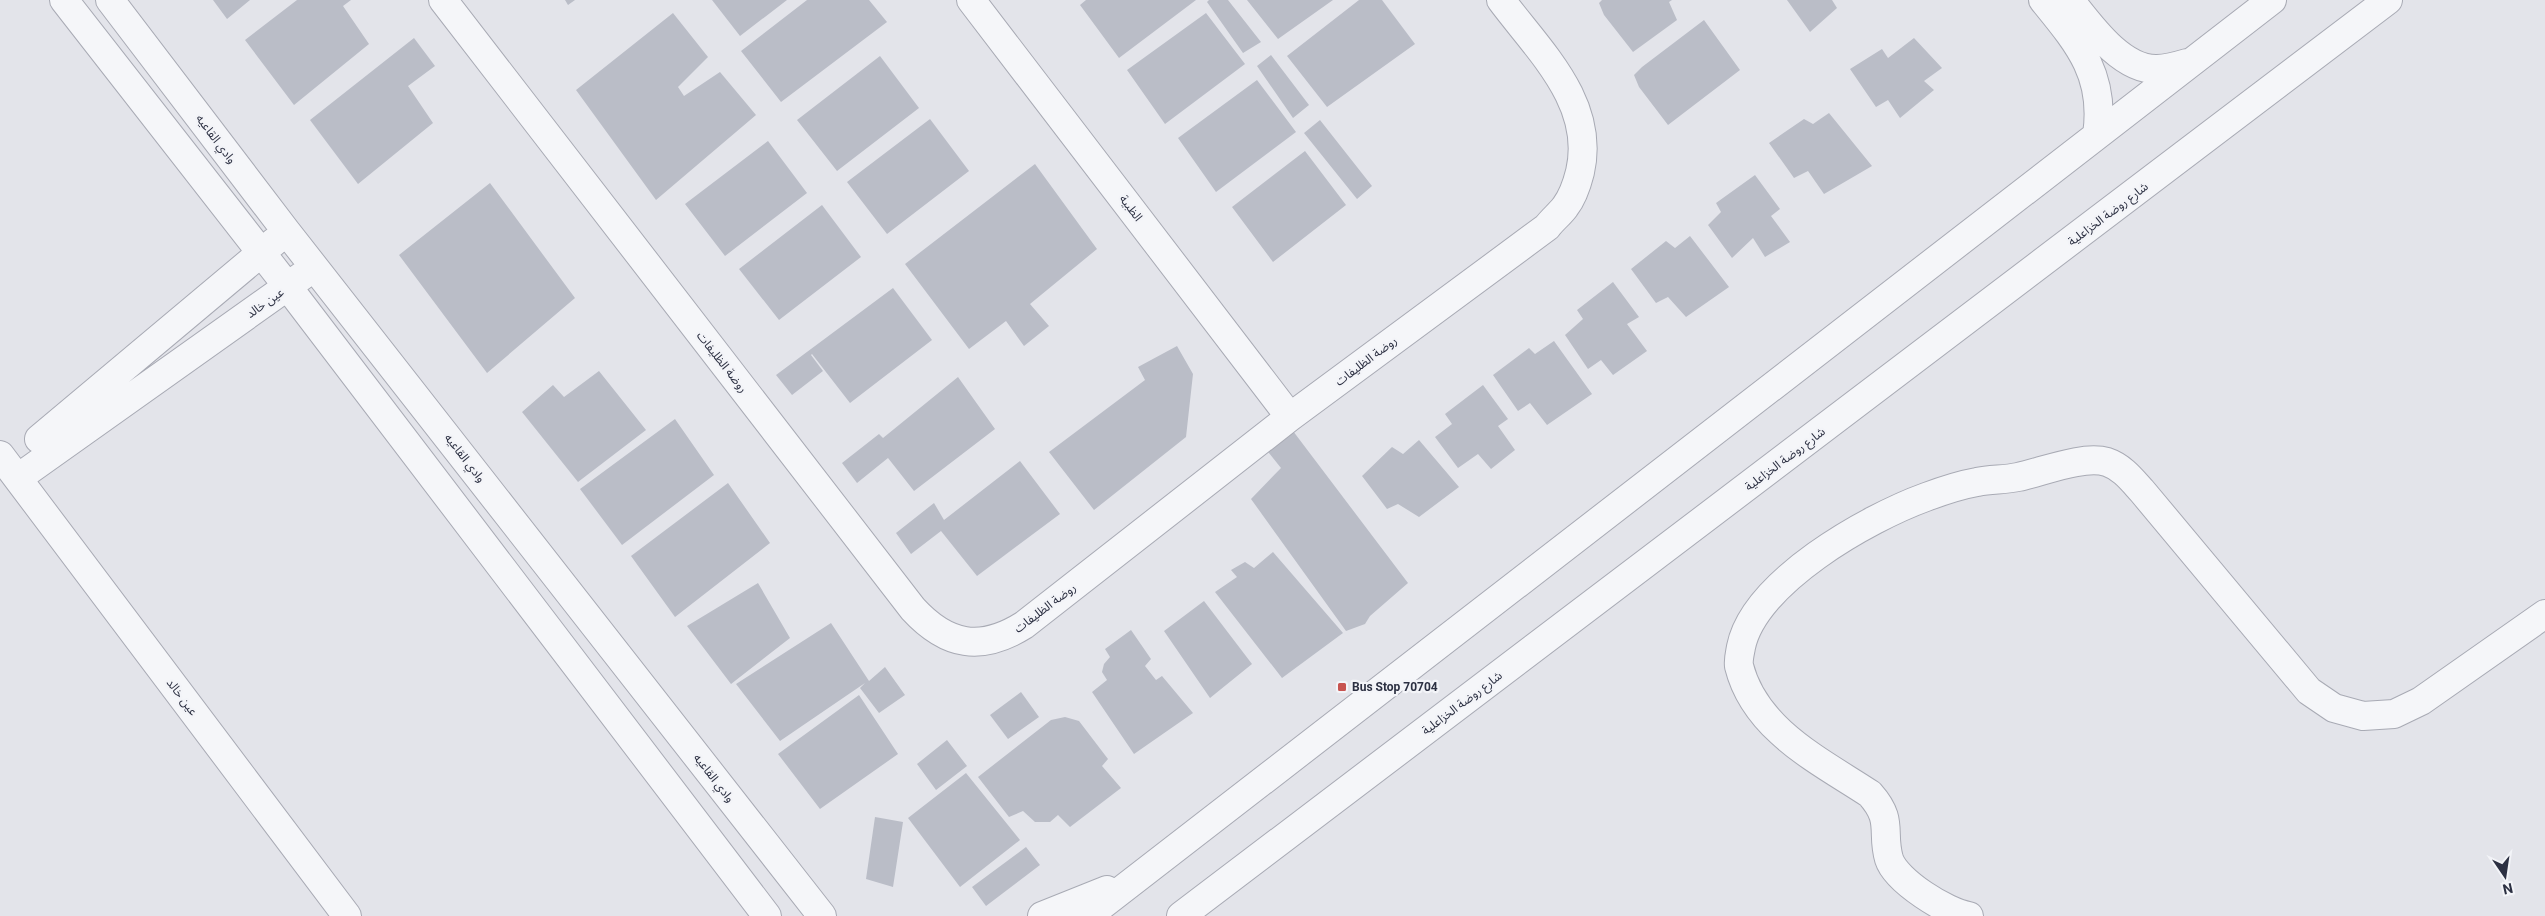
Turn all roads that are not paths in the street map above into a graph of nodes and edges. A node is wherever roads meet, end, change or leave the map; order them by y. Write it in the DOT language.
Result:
graph roads {
  1 [pos="64,0"];
  2 [pos="110,0"];
  3 [pos="443,0"];
  4 [pos="971,0"];
  5 [pos="1500,0"];
  6 [pos="2043,0"];
  7 [pos="2070,0"];
  8 [pos="2272,0"];
  9 [pos="2388,0"];
  10 [pos="2191,62"];
  11 [pos="2097,135"];
  12 [pos="286,231"];
  13 [pos="260,253"];
  14 [pos="314,265"];
  15 [pos="288,287"];
  16 [pos="1290,417"];
  17 [pos="8,465"];
  18 [pos="2545,614"];
  19 [pos="1143,874"];
  20 [pos="823,914"];
  21 [pos="347,916"];
  22 [pos="767,916"];
  23 [pos="1042,916"];
  24 [pos="1088,916"];
  25 [pos="1181,916"];
  26 [pos="1969,916"];
  1 -- 13 [label="street"];
  2 -- 12 [label="street, وادي القاعيه"];
  3 -- 16 [label="street, روضة الظليفات"];
  4 -- 16 [label="street, الظبية"];
  5 -- 16 [label="street, روضة الظليفات"];
  6 -- 11 [label="street"];
  7 -- 10 [label="street"];
  8 -- 10 [label="street"];
  9 -- 25 [label="street, شارع روضة الخزاعلية"];
  10 -- 11 [label="street"];
  11 -- 19 [label="street"];
  12 -- 13 [label="street"];
  12 -- 14 [label="street, وادي القاعيه"];
  13 -- 15 [label="street"];
  13 -- 17 [label="street"];
  14 -- 15 [label="street, عين خالد"];
  14 -- 20 [label="street, وادي القاعيه"];
  15 -- 17 [label="street, عين خالد"];
  15 -- 22 [label="street"];
  17 -- 21 [label="street, عين خالد"];
  18 -- 26 [label="street"];
  19 -- 23 [label="street"];
  19 -- 24 [label="street"];
}
